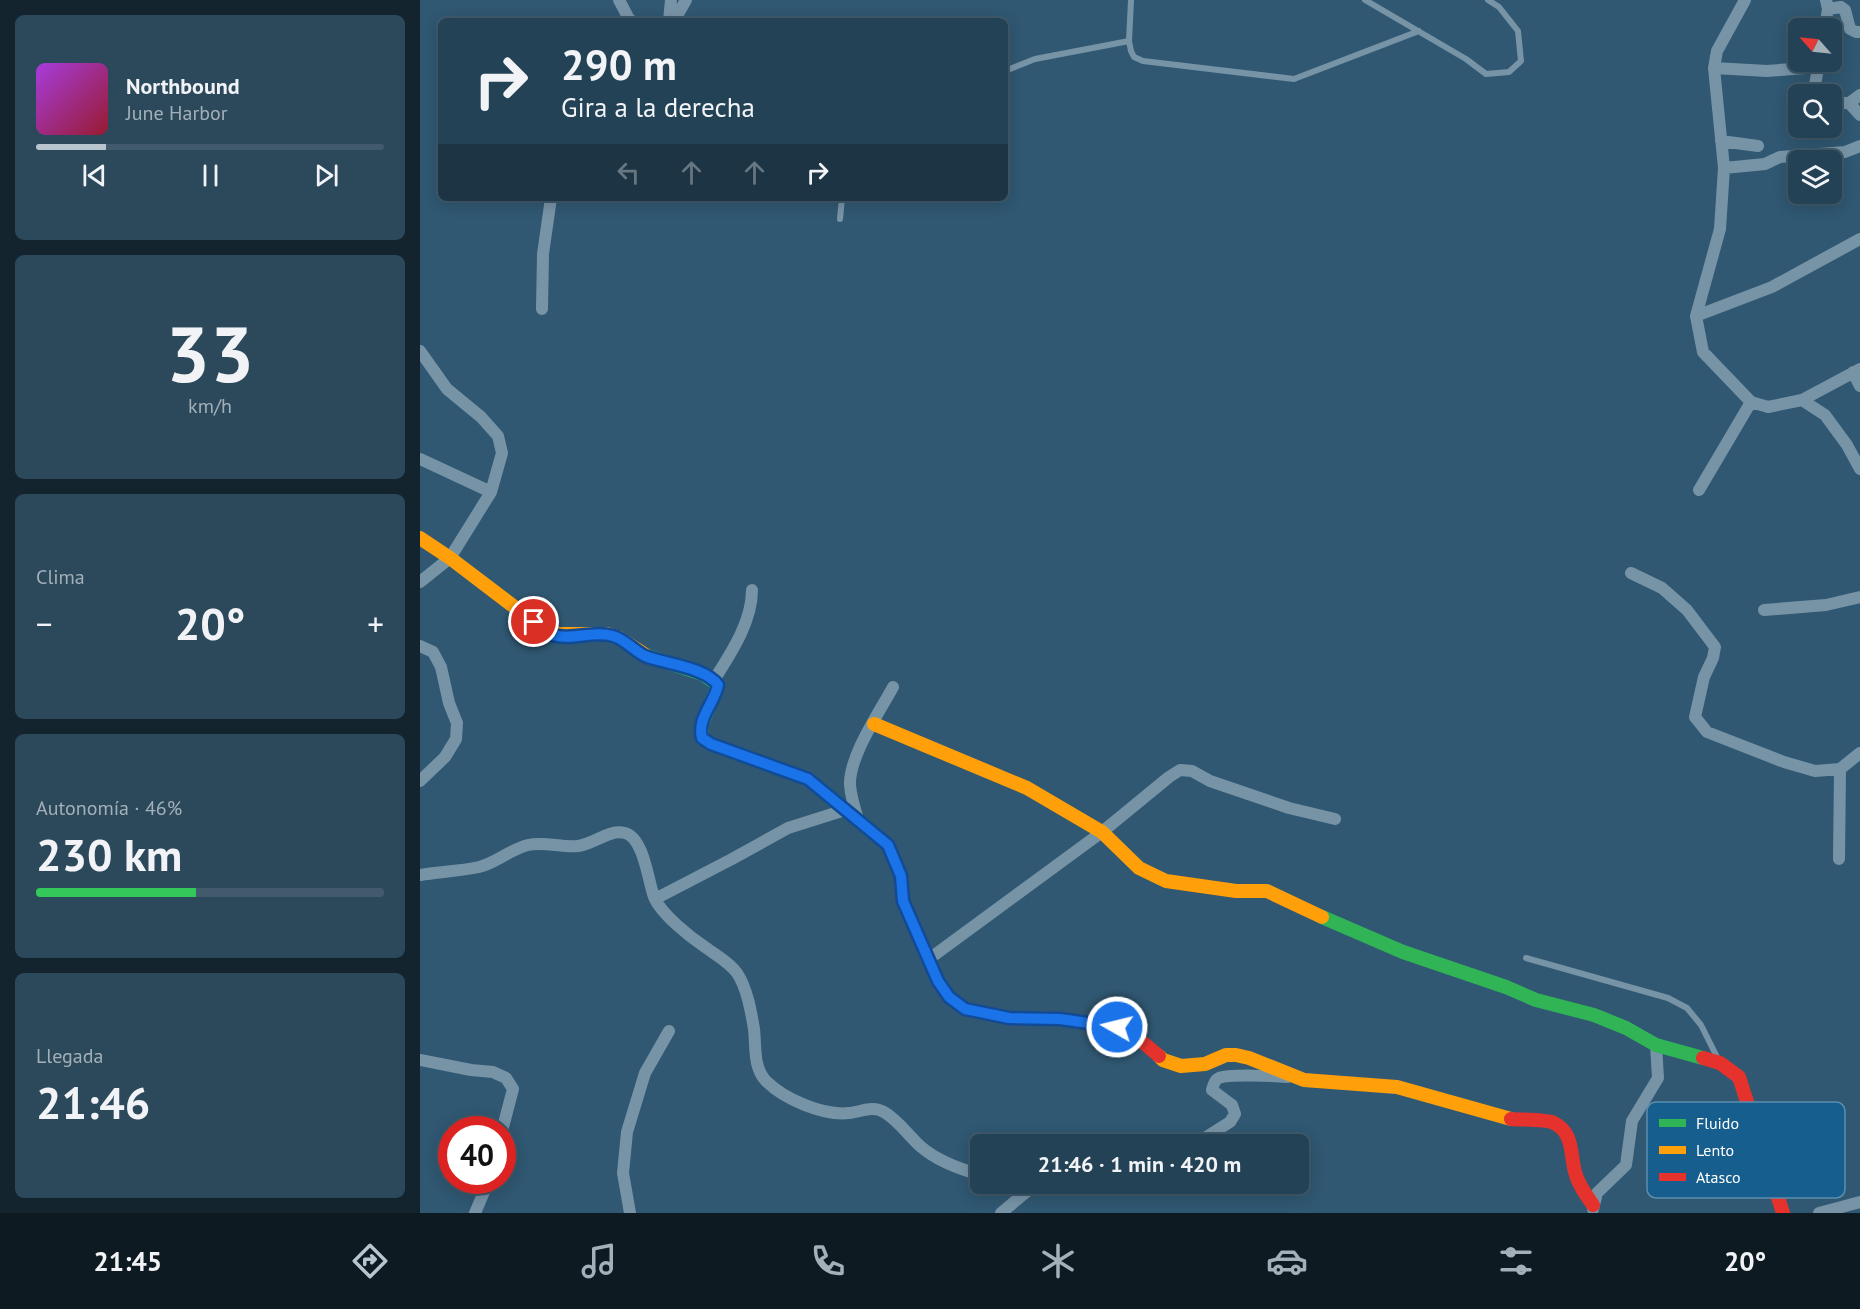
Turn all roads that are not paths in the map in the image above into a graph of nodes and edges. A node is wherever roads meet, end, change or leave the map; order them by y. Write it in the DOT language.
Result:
graph roads {
  1 [pos="619,0"];
  2 [pos="671,0"];
  3 [pos="686,0"];
  4 [pos="1131,0"];
  5 [pos="1365,0"];
  6 [pos="1488,0"];
  7 [pos="1745,0"];
  8 [pos="1827,4"];
  9 [pos="628,18"];
  10 [pos="669,18"];
  11 [pos="676,18"];
  12 [pos="1419,31"];
  13 [pos="1860,32"];
  14 [pos="1130,41"];
  15 [pos="1714,68"];
  16 [pos="1788,68"];
  17 [pos="1008,70"];
  18 [pos="1860,95"];
  19 [pos="1842,103"];
  20 [pos="1849,103"];
  21 [pos="1860,115"];
  22 [pos="1721,141"];
  23 [pos="1758,146"];
  24 [pos="1860,146"];
  25 [pos="1724,168"];
  26 [pos="551,201"];
  27 [pos="842,201"];
  28 [pos="840,219"];
  29 [pos="1860,239"];
  30 [pos="542,309"];
  31 [pos="1696,316"];
  32 [pos="420,351"];
  33 [pos="1857,371"];
  34 [pos="1860,386"];
  35 [pos="1802,400"];
  36 [pos="1751,402"];
  37 [pos="420,459"];
  38 [pos="1860,469"];
  39 [pos="1699,490"];
  40 [pos="491,492"];
  41 [pos="420,538"];
  42 [pos="450,558"];
  43 [pos="1631,573"];
  44 [pos="420,582"];
  45 [pos="752,590"];
  46 [pos="1860,597"];
  47 [pos="1764,610"];
  48 [pos="420,646"];
  49 [pos="714,680"];
  50 [pos="893,687"];
  51 [pos="874,724"];
  52 [pos="1860,753"];
  53 [pos="1840,769"];
  54 [pos="420,781"];
  55 [pos="845,810"];
  56 [pos="1335,819"];
  57 [pos="860,823"];
  58 [pos="1102,832"];
  59 [pos="1839,859"];
  60 [pos="420,875"];
  61 [pos="655,899"];
  62 [pos="1526,958"];
  63 [pos="929,959"];
  64 [pos="669,1031"];
  65 [pos="1656,1045"];
  66 [pos="420,1060"];
  67 [pos="1720,1063"];
  68 [pos="1304,1080"];
  69 [pos="1747,1102"];
  70 [pos="506,1116"];
  71 [pos="1211,1134"];
  72 [pos="970,1172"];
  73 [pos="483,1194"];
  74 [pos="1024,1194"];
  75 [pos="1779,1198"];
  76 [pos="1860,1202"];
  77 [pos="1593,1209"];
  78 [pos="476,1213"];
  79 [pos="630,1213"];
  80 [pos="1001,1213"];
  81 [pos="1784,1213"];
  82 [pos="1819,1213"];
  1 -- 9 [label="street"];
  2 -- 10 [label="street"];
  3 -- 11 [label="street"];
  4 -- 14 [label="lane"];
  5 -- 12 [label="lane"];
  6 -- 12 [label="lane"];
  7 -- 15 [label="street"];
  8 -- 13 [label="street"];
  12 -- 14 [label="lane"];
  14 -- 17 [label="lane"];
  15 -- 16 [label="street"];
  15 -- 22 [label="street"];
  18 -- 20 [label="street"];
  19 -- 20 [label="street"];
  20 -- 21 [label="street"];
  22 -- 23 [label="street"];
  22 -- 25 [label="street"];
  24 -- 25 [label="street"];
  25 -- 31 [label="street"];
  26 -- 30 [label="street"];
  27 -- 28 [label="lane"];
  29 -- 31 [label="street"];
  31 -- 36 [label="street"];
  32 -- 40 [label="street"];
  33 -- 34 [label="street"];
  33 -- 35 [label="street"];
  35 -- 36 [label="street"];
  35 -- 38 [label="street"];
  36 -- 39 [label="street"];
  37 -- 40 [label="street"];
  40 -- 42 [label="street"];
  41 -- 42 [label="street"];
  42 -- 44 [label="street"];
  42 -- 49 [label="street"];
  43 -- 53 [label="street"];
  45 -- 49 [label="street"];
  46 -- 47 [label="street"];
  48 -- 54 [label="street"];
  49 -- 55 [label="street"];
  50 -- 51 [label="street"];
  51 -- 57 [label="street"];
  51 -- 58 [label="street"];
  52 -- 53 [label="street"];
  53 -- 59 [label="street"];
  55 -- 57 [label="street"];
  55 -- 61 [label="street"];
  56 -- 58 [label="street"];
  57 -- 63 [label="street"];
  58 -- 63 [label="street"];
  58 -- 65 [label="street"];
  60 -- 61 [label="street"];
  61 -- 72 [label="street"];
  62 -- 67 [label="lane"];
  63 -- 68 [label="street"];
  64 -- 79 [label="street"];
  65 -- 67 [label="street"];
  65 -- 77 [label="street"];
  66 -- 70 [label="street"];
  67 -- 69 [label="street"];
  68 -- 71 [label="street"];
  68 -- 77 [label="street"];
  73 -- 78 [label="street"];
  74 -- 80 [label="street"];
  75 -- 81 [label="street"];
  76 -- 82 [label="street"];
}
